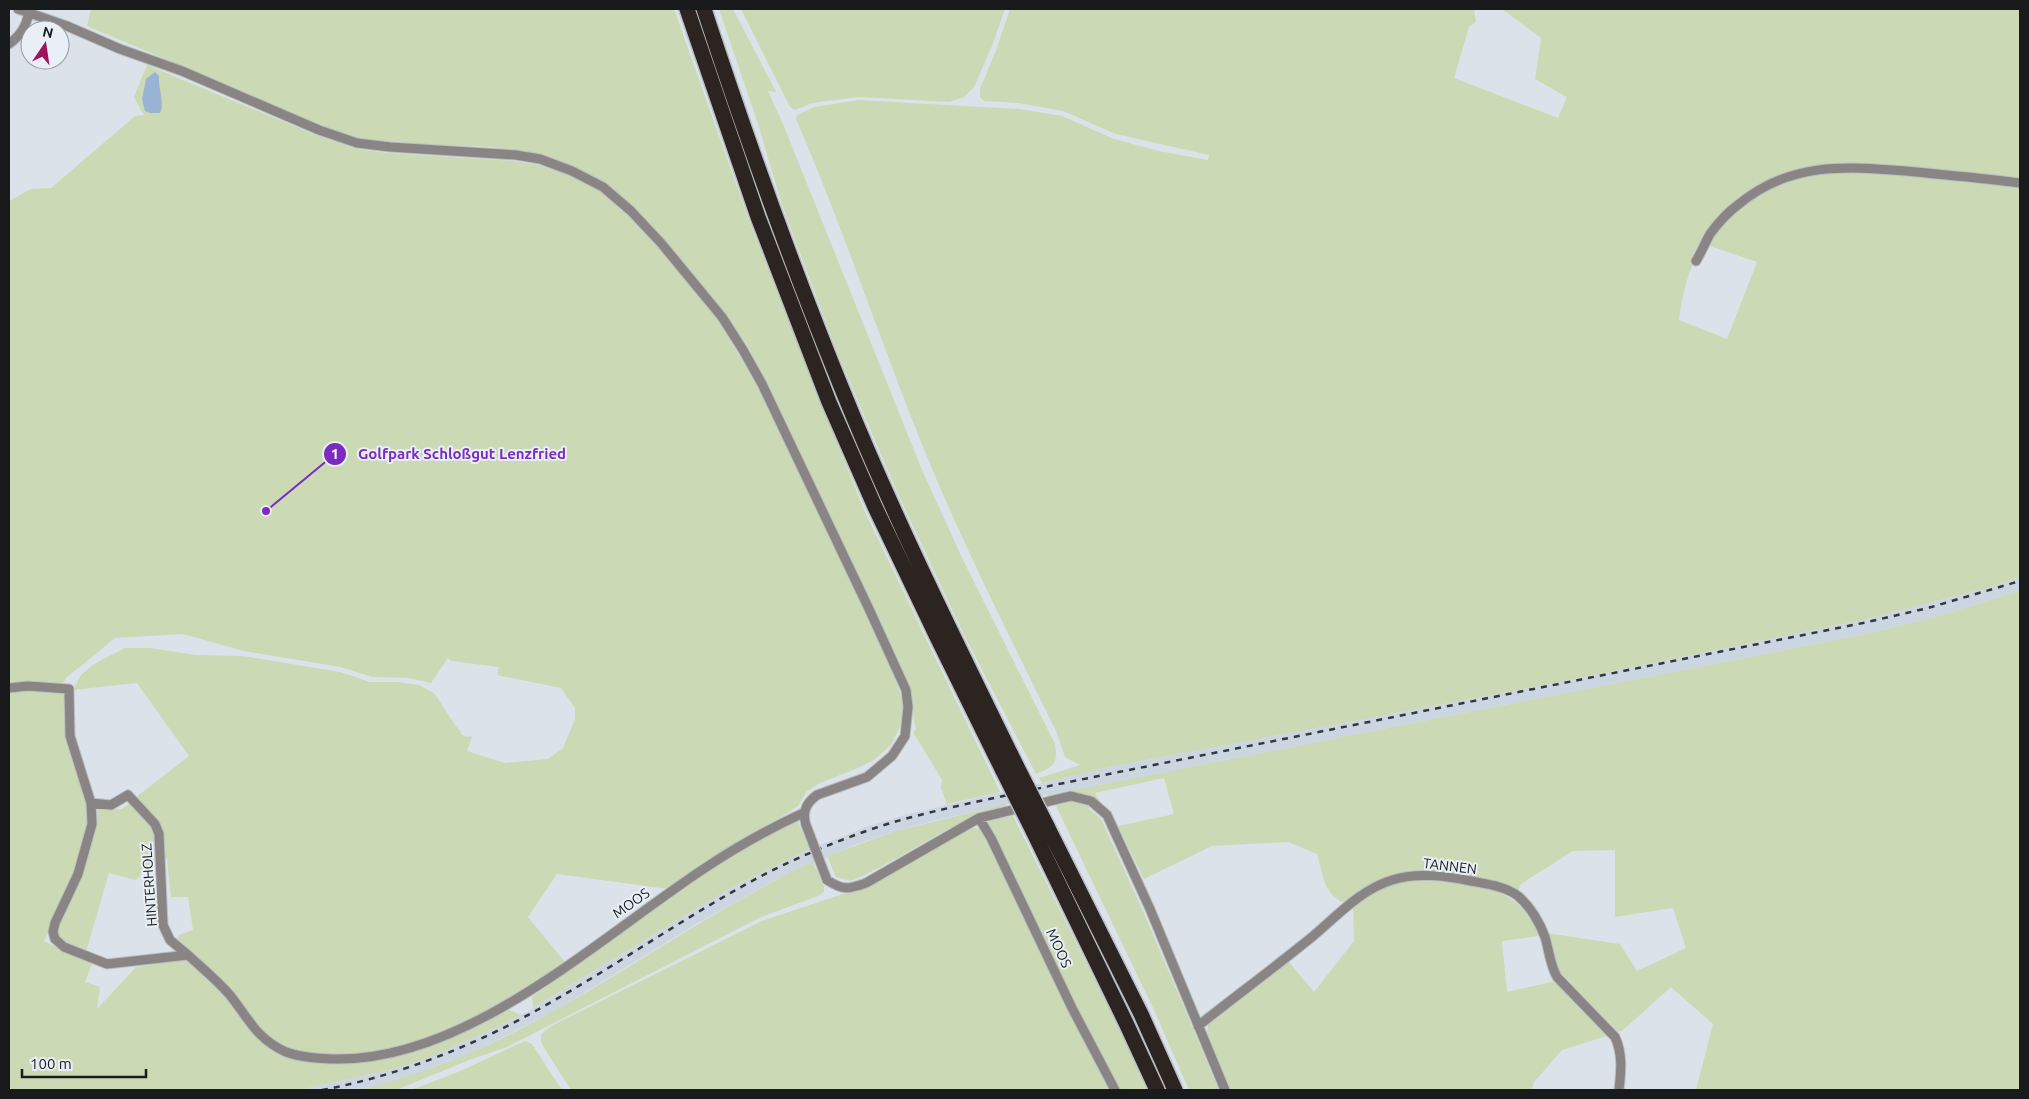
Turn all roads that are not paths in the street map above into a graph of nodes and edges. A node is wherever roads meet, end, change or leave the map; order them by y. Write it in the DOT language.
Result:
graph roads {
  1 [pos="18,9"];
  2 [pos="687,9"];
  3 [pos="704,9"];
  4 [pos="29,12"];
  5 [pos="9,44"];
  6 [pos="2020,183"];
  7 [pos="1696,262"];
  8 [pos="9,688"];
  9 [pos="1010,769"];
  10 [pos="91,803"];
  11 [pos="804,813"];
  12 [pos="979,818"];
  13 [pos="188,955"];
  14 [pos="1198,1026"];
  15 [pos="1115,1090"];
  16 [pos="1157,1090"];
  17 [pos="1175,1090"];
  18 [pos="1225,1090"];
  19 [pos="1619,1090"];
  1 -- 4 [label="street"];
  2 -- 9 [label="highway"];
  3 -- 9 [label="highway"];
  4 -- 5 [label="street"];
  4 -- 11 [label="street"];
  6 -- 7 [label="street"];
  8 -- 10 [label="street"];
  9 -- 16 [label="highway, bridge"];
  9 -- 17 [label="highway, bridge"];
  10 -- 13 [label="street, HINTERHOLZ"];
  10 -- 13 [label="street"];
  11 -- 12 [label="street, bridge"];
  11 -- 13 [label="street, MOOS"];
  12 -- 14 [label="street"];
  12 -- 15 [label="street, MOOS"];
  14 -- 18 [label="street"];
  14 -- 19 [label="street, TANNEN"];
}
